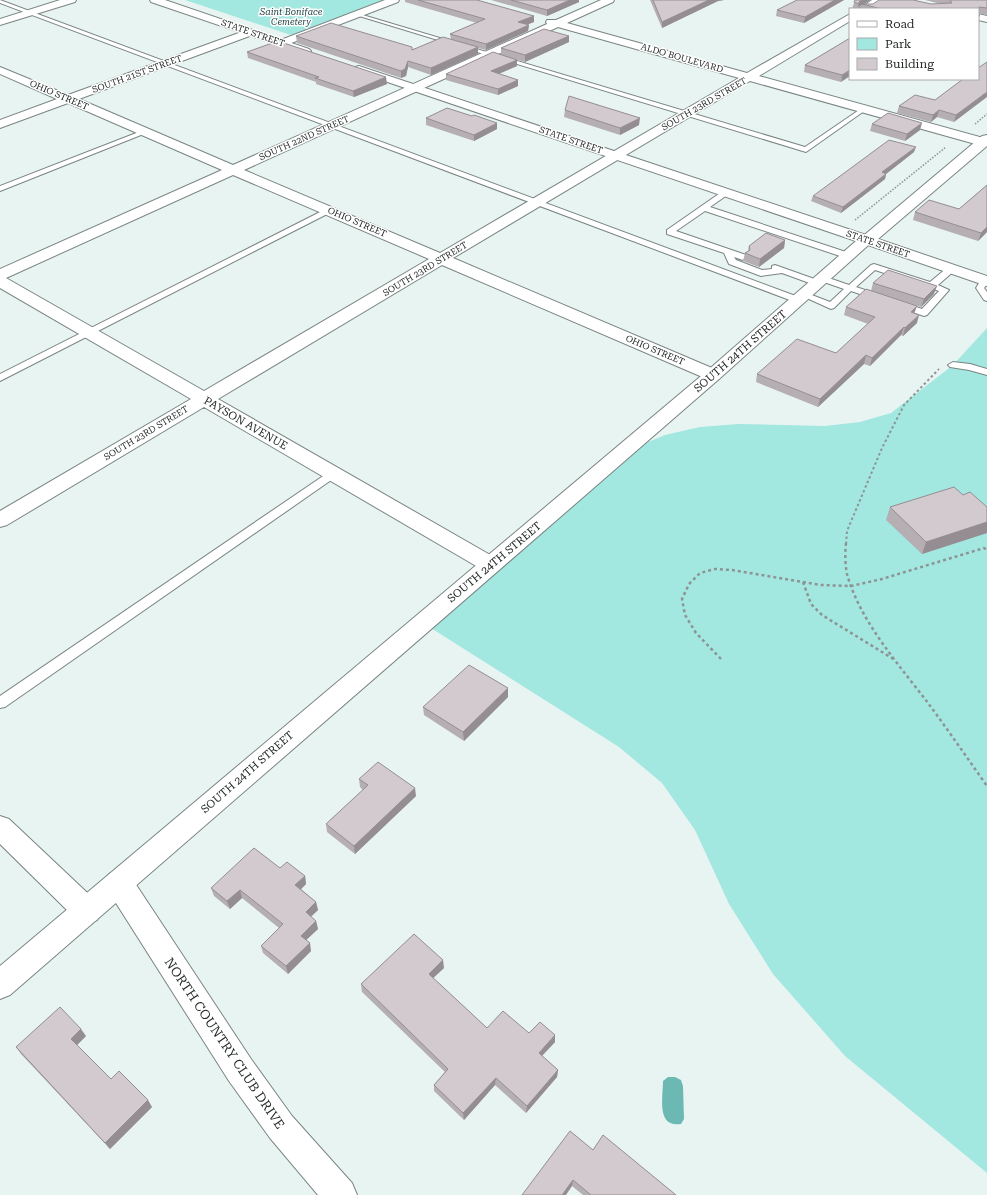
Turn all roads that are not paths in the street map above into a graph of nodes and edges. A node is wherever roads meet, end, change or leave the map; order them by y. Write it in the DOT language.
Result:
graph roads {
  1 [pos="71,0"];
  2 [pos="155,0"];
  3 [pos="394,0"];
  4 [pos="609,0"];
  5 [pos="879,0"];
  6 [pos="0,1"];
  7 [pos="866,8"];
  8 [pos="31,12"];
  9 [pos="358,14"];
  10 [pos="538,18"];
  11 [pos="849,18"];
  12 [pos="0,22"];
  13 [pos="557,23"];
  14 [pos="251,32"];
  15 [pos="282,43"];
  16 [pos="489,54"];
  17 [pos="319,55"];
  18 [pos="167,63"];
  19 [pos="348,65"];
  20 [pos="0,70"];
  21 [pos="749,77"];
  22 [pos="415,88"];
  23 [pos="68,99"];
  24 [pos="864,109"];
  25 [pos="687,113"];
  26 [pos="0,124"];
  27 [pos="332,125"];
  28 [pos="144,132"];
  29 [pos="985,141"];
  30 [pos="615,155"];
  31 [pos="233,170"];
  32 [pos="0,189"];
  33 [pos="726,193"];
  34 [pos="537,202"];
  35 [pos="704,208"];
  36 [pos="329,211"];
  37 [pos="867,240"];
  38 [pos="728,252"];
  39 [pos="849,256"];
  40 [pos="743,257"];
  41 [pos="442,259"];
  42 [pos="763,264"];
  43 [pos="951,269"];
  44 [pos="782,271"];
  45 [pos="0,275"];
  46 [pos="0,281"];
  47 [pos="986,281"];
  48 [pos="932,285"];
  49 [pos="762,287"];
  50 [pos="881,287"];
  51 [pos="850,288"];
  52 [pos="811,290"];
  53 [pos="872,295"];
  54 [pos="907,296"];
  55 [pos="987,298"];
  56 [pos="899,304"];
  57 [pos="88,332"];
  58 [pos="953,364"];
  59 [pos="987,372"];
  60 [pos="713,375"];
  61 [pos="0,378"];
  62 [pos="204,399"];
  63 [pos="334,474"];
  64 [pos="0,520"];
  65 [pos="491,565"];
  66 [pos="0,703"];
  67 [pos="0,827"];
  68 [pos="119,883"];
  69 [pos="87,911"];
  70 [pos="0,985"];
  71 [pos="340,1195"];
  1 -- 8 [label="street"];
  2 -- 14 [label="street, STATE STREET"];
  3 -- 9 [label="street"];
  4 -- 13 [label="street, SOUTH 22ND STREET"];
  5 -- 7 [label="street"];
  6 -- 8 [label="lane"];
  8 -- 12 [label="street"];
  8 -- 18 [label="lane"];
  9 -- 15 [label="street"];
  9 -- 16 [label="lane"];
  10 -- 13 [label="street, ALDO BOULEVARD"];
  11 -- 21 [label="street, SOUTH 23RD STREET"];
  13 -- 16 [label="street, SOUTH 22ND STREET"];
  13 -- 21 [label="street, ALDO BOULEVARD"];
  14 -- 15 [label="street, STATE STREET"];
  14 -- 18 [label="street, SOUTH 21ST STREET"];
  15 -- 17 [label="street, STATE STREET"];
  16 -- 22 [label="street, SOUTH 22ND STREET"];
  16 -- 25 [label="lane"];
  18 -- 23 [label="street, SOUTH 21ST STREET"];
  18 -- 27 [label="lane"];
  19 -- 22 [label="street, STATE STREET"];
  20 -- 23 [label="street, OHIO STREET"];
  21 -- 24 [label="street, ALDO BOULEVARD"];
  21 -- 25 [label="street, SOUTH 23RD STREET"];
  22 -- 27 [label="street, SOUTH 22ND STREET"];
  22 -- 30 [label="street, STATE STREET"];
  23 -- 26 [label="street, SOUTH 21ST STREET"];
  23 -- 28 [label="street, OHIO STREET"];
  24 -- 25 [label="lane"];
  24 -- 29 [label="street, ALDO BOULEVARD"];
  25 -- 30 [label="street, SOUTH 23RD STREET"];
  27 -- 31 [label="street, SOUTH 22ND STREET"];
  27 -- 34 [label="lane"];
  28 -- 31 [label="street, OHIO STREET"];
  28 -- 32 [label="lane"];
  29 -- 37 [label="street, SOUTH 24TH STREET"];
  30 -- 33 [label="street, STATE STREET"];
  30 -- 34 [label="street, SOUTH 23RD STREET"];
  31 -- 36 [label="street, OHIO STREET"];
  31 -- 45 [label="street, SOUTH 22ND STREET"];
  33 -- 35 [label="lane"];
  33 -- 37 [label="street, STATE STREET"];
  34 -- 41 [label="street, SOUTH 23RD STREET"];
  34 -- 49 [label="lane"];
  35 -- 38 [label="lane"];
  35 -- 39 [label="lane"];
  36 -- 41 [label="street, OHIO STREET"];
  36 -- 57 [label="lane"];
  37 -- 39 [label="street, SOUTH 24TH STREET"];
  37 -- 43 [label="street, STATE STREET"];
  38 -- 40 [label="lane"];
  38 -- 44 [label="lane"];
  39 -- 52 [label="street, SOUTH 24TH STREET"];
  41 -- 60 [label="street, OHIO STREET"];
  41 -- 62 [label="street, SOUTH 23RD STREET"];
  42 -- 44 [label="lane"];
  43 -- 47 [label="street, STATE STREET"];
  43 -- 48 [label="lane"];
  44 -- 49 [label="lane"];
  44 -- 52 [label="lane"];
  46 -- 57 [label="street, PAYSON AVENUE"];
  47 -- 55 [label="lane"];
  48 -- 51 [label="lane"];
  48 -- 56 [label="lane"];
  49 -- 52 [label="lane"];
  50 -- 53 [label="lane"];
  51 -- 52 [label="lane"];
  51 -- 52 [label="lane"];
  51 -- 53 [label="lane"];
  52 -- 60 [label="street, SOUTH 24TH STREET"];
  53 -- 56 [label="lane"];
  54 -- 56 [label="lane"];
  57 -- 61 [label="lane"];
  57 -- 62 [label="street, PAYSON AVENUE"];
  58 -- 59 [label="lane"];
  60 -- 65 [label="street, SOUTH 24TH STREET"];
  62 -- 63 [label="street, PAYSON AVENUE"];
  62 -- 64 [label="street, SOUTH 23RD STREET"];
  63 -- 65 [label="street, PAYSON AVENUE"];
  63 -- 66 [label="lane"];
  65 -- 68 [label="street, SOUTH 24TH STREET"];
  67 -- 69 [label="street"];
  68 -- 69 [label="street, SOUTH 24TH STREET"];
  68 -- 71 [label="street, NORTH COUNTRY CLUB DRIVE"];
  69 -- 70 [label="street, SOUTH 24TH STREET"];
}
